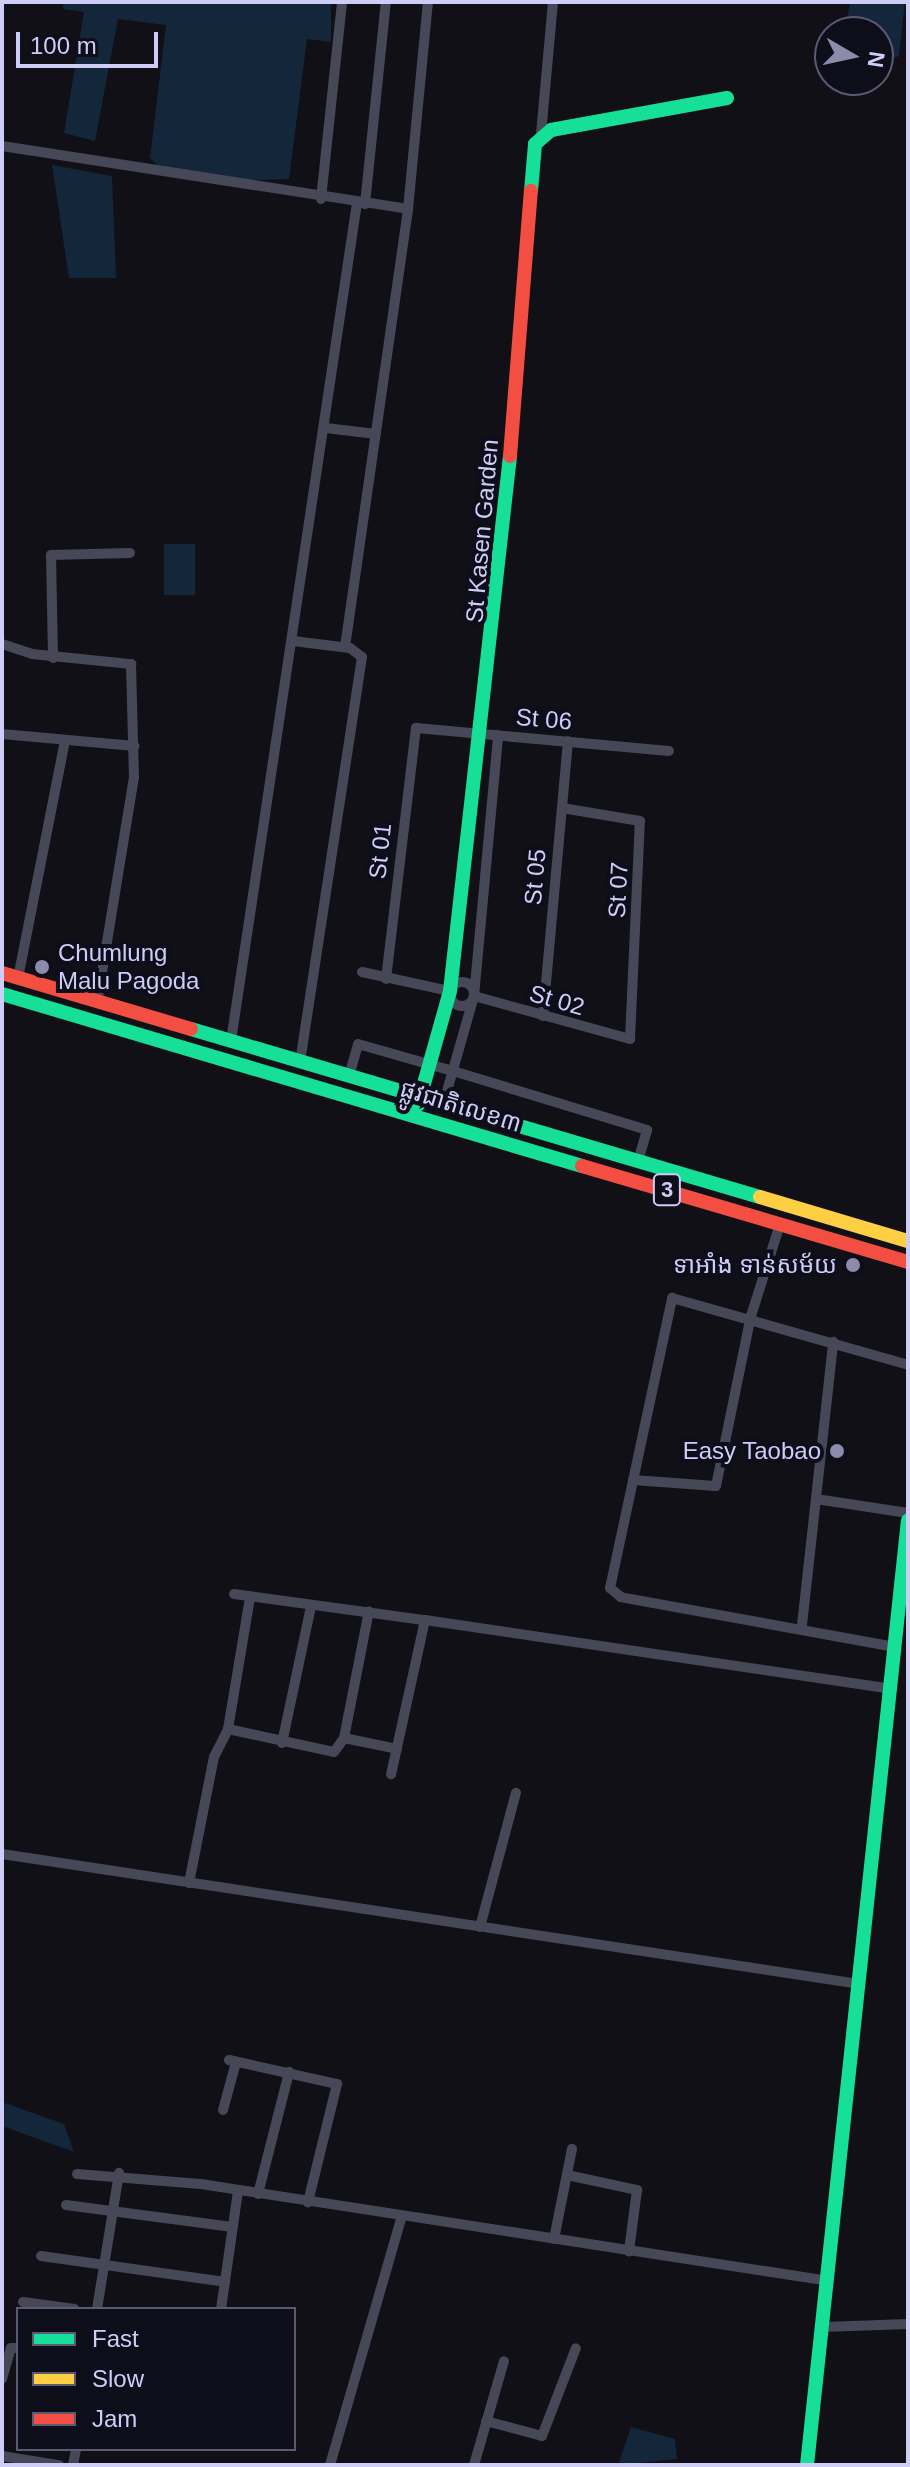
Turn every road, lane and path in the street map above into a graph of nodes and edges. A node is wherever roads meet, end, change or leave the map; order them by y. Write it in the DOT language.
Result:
graph roads {
  1 [pos="342,2"];
  2 [pos="386,2"];
  3 [pos="428,2"];
  4 [pos="553,2"];
  5 [pos="727,98"];
  6 [pos="541,134"];
  7 [pos="2,146"];
  8 [pos="321,199"];
  9 [pos="361,203"];
  10 [pos="408,209"];
  11 [pos="326,428"];
  12 [pos="376,434"];
  13 [pos="130,553"];
  14 [pos="293,641"];
  15 [pos="2,644"];
  16 [pos="345,647"];
  17 [pos="53,658"];
  18 [pos="416,728"];
  19 [pos="477,733"];
  20 [pos="2,734"];
  21 [pos="498,735"];
  22 [pos="568,741"];
  23 [pos="64,745"];
  24 [pos="134,746"];
  25 [pos="669,751"];
  26 [pos="562,808"];
  27 [pos="362,972"];
  28 [pos="2,973"];
  29 [pos="18,978"];
  30 [pos="386,979"];
  31 [pos="450,991"];
  32 [pos="2,994"];
  33 [pos="474,996"];
  34 [pos="97,1002"];
  35 [pos="543,1016"];
  36 [pos="628,1040"];
  37 [pos="231,1041"];
  38 [pos="300,1061"];
  39 [pos="429,1064"];
  40 [pos="453,1071"];
  41 [pos="349,1076"];
  42 [pos="420,1097"];
  43 [pos="444,1104"];
  44 [pos="415,1115"];
  45 [pos="438,1122"];
  46 [pos="638,1161"];
  47 [pos="780,1224"];
  48 [pos="908,1241"];
  49 [pos="908,1262"];
  50 [pos="751,1316"];
  51 [pos="833,1342"];
  52 [pos="908,1365"];
  53 [pos="633,1480"];
  54 [pos="816,1499"];
  55 [pos="908,1513"];
  56 [pos="908,1520"];
  57 [pos="234,1594"];
  58 [pos="250,1597"];
  59 [pos="311,1606"];
  60 [pos="369,1611"];
  61 [pos="425,1620"];
  62 [pos="802,1625"];
  63 [pos="895,1647"];
  64 [pos="891,1689"];
  65 [pos="228,1729"];
  66 [pos="344,1738"];
  67 [pos="282,1743"];
  68 [pos="397,1749"];
  69 [pos="391,1774"];
  70 [pos="516,1793"];
  71 [pos="2,1854"];
  72 [pos="189,1883"];
  73 [pos="480,1927"];
  74 [pos="860,1984"];
  75 [pos="289,2072"];
  76 [pos="223,2110"];
  77 [pos="572,2149"];
  78 [pos="119,2173"];
  79 [pos="77,2174"];
  80 [pos="567,2175"];
  81 [pos="238,2191"];
  82 [pos="258,2194"];
  83 [pos="308,2202"];
  84 [pos="66,2205"];
  85 [pos="112,2211"];
  86 [pos="402,2216"];
  87 [pos="233,2227"];
  88 [pos="554,2239"];
  89 [pos="629,2251"];
  90 [pos="41,2256"];
  91 [pos="104,2264"];
  92 [pos="829,2281"];
  93 [pos="225,2282"];
  94 [pos="23,2302"];
  95 [pos="60,2307"];
  96 [pos="97,2307"];
  97 [pos="221,2307"];
  98 [pos="908,2324"];
  99 [pos="823,2327"];
  100 [pos="16,2348"];
  101 [pos="576,2348"];
  102 [pos="504,2361"];
  103 [pos="2,2379"];
  104 [pos="486,2421"];
  105 [pos="2,2456"];
  106 [pos="59,2465"];
  107 [pos="330,2465"];
  108 [pos="474,2465"];
  109 [pos="807,2465"];
  1 -- 8 [label="street"];
  2 -- 9 [label="street"];
  3 -- 10 [label="street"];
  4 -- 6 [label="street"];
  5 -- 6 [label="main road"];
  6 -- 19 [label="main road, St Kasen Garden"];
  7 -- 8 [label="street"];
  8 -- 9 [label="street"];
  9 -- 10 [label="street"];
  9 -- 11 [label="street"];
  10 -- 12 [label="street"];
  11 -- 12 [label="street"];
  11 -- 14 [label="street"];
  12 -- 16 [label="street"];
  13 -- 17 [label="street"];
  14 -- 16 [label="street"];
  14 -- 37 [label="street"];
  15 -- 17 [label="street"];
  16 -- 38 [label="street"];
  17 -- 24 [label="street"];
  18 -- 19 [label="street, St 06"];
  18 -- 30 [label="street, St 01"];
  19 -- 21 [label="street, St 06"];
  19 -- 31 [label="main road, St Kasen Garden"];
  20 -- 23 [label="street"];
  21 -- 22 [label="street, St 06"];
  21 -- 33 [label="street"];
  22 -- 25 [label="street, St 06"];
  22 -- 26 [label="street, St 05"];
  23 -- 24 [label="street"];
  23 -- 29 [label="street"];
  24 -- 34 [label="street"];
  26 -- 35 [label="street, St 05"];
  26 -- 36 [label="street, St 07"];
  27 -- 30 [label="street"];
  28 -- 29 [label="main road, ផ្លូវជាតិលេខ៣ / 3"];
  29 -- 34 [label="main road, ផ្លូវជាតិលេខ៣ / 3"];
  30 -- 31 [label="street"];
  31 -- 33 [label="street"];
  31 -- 33 [label="street"];
  31 -- 39 [label="main road, St Kasen Garden"];
  32 -- 44 [label="main road, ផ្លូវជាតិលេខ៣ / 3"];
  33 -- 35 [label="street, St 02"];
  33 -- 40 [label="street"];
  34 -- 37 [label="main road, ផ្លូវជាតិលេខ៣ / 3"];
  35 -- 36 [label="street, St 02"];
  37 -- 38 [label="main road, ផ្លូវជាតិលេខ៣ / 3"];
  38 -- 41 [label="main road, ផ្លូវជាតិលេខ៣ / 3"];
  39 -- 40 [label="street"];
  39 -- 41 [label="street"];
  39 -- 42 [label="main road, St Kasen Garden"];
  40 -- 43 [label="street"];
  40 -- 46 [label="street"];
  41 -- 42 [label="main road, ផ្លូវជាតិលេខ៣ / 3"];
  42 -- 43 [label="main road, ផ្លូវជាតិលេខ៣ / 3"];
  42 -- 44 [label="main road, St Kasen Garden"];
  43 -- 45 [label="street"];
  43 -- 46 [label="main road, ផ្លូវជាតិលេខ៣ / 3"];
  44 -- 45 [label="main road, ផ្លូវជាតិលេខ៣ / 3"];
  45 -- 47 [label="main road, ផ្លូវជាតិលេខ៣ / 3"];
  46 -- 48 [label="main road, ផ្លូវជាតិលេខ៣ / 3"];
  47 -- 49 [label="main road, ផ្លូវជាតិលេខ៣ / 3"];
  47 -- 50 [label="street"];
  50 -- 51 [label="street"];
  50 -- 53 [label="street"];
  50 -- 53 [label="street"];
  51 -- 52 [label="street"];
  51 -- 54 [label="street"];
  53 -- 62 [label="street"];
  54 -- 55 [label="street"];
  54 -- 62 [label="street"];
  56 -- 63 [label="main road"];
  57 -- 58 [label="street"];
  58 -- 59 [label="street"];
  58 -- 65 [label="street"];
  59 -- 60 [label="street"];
  59 -- 67 [label="street"];
  60 -- 61 [label="street"];
  60 -- 66 [label="street"];
  61 -- 64 [label="street"];
  61 -- 68 [label="street"];
  62 -- 63 [label="street"];
  63 -- 64 [label="main road"];
  64 -- 74 [label="main road"];
  65 -- 67 [label="street"];
  65 -- 72 [label="street"];
  66 -- 67 [label="street"];
  66 -- 68 [label="street"];
  68 -- 69 [label="street"];
  70 -- 73 [label="street"];
  71 -- 72 [label="street"];
  72 -- 73 [label="street"];
  73 -- 74 [label="street"];
  74 -- 92 [label="main road"];
  75 -- 76 [label="street"];
  75 -- 82 [label="street"];
  75 -- 83 [label="street"];
  77 -- 80 [label="street"];
  78 -- 79 [label="street"];
  78 -- 81 [label="street"];
  78 -- 85 [label="street"];
  80 -- 88 [label="street"];
  80 -- 89 [label="street"];
  81 -- 82 [label="street"];
  81 -- 87 [label="street"];
  82 -- 83 [label="street"];
  83 -- 86 [label="street"];
  84 -- 85 [label="street"];
  85 -- 87 [label="street"];
  85 -- 91 [label="street"];
  86 -- 88 [label="street"];
  86 -- 107 [label="street"];
  87 -- 93 [label="street"];
  88 -- 89 [label="street"];
  89 -- 92 [label="street"];
  90 -- 91 [label="street"];
  91 -- 93 [label="street"];
  91 -- 96 [label="street"];
  92 -- 99 [label="main road"];
  93 -- 97 [label="street"];
  94 -- 95 [label="street"];
  98 -- 99 [label="street"];
  99 -- 109 [label="main road"];
  100 -- 103 [label="street"];
  101 -- 104 [label="street"];
  102 -- 104 [label="street"];
  104 -- 108 [label="street"];
  105 -- 106 [label="street"];
}
